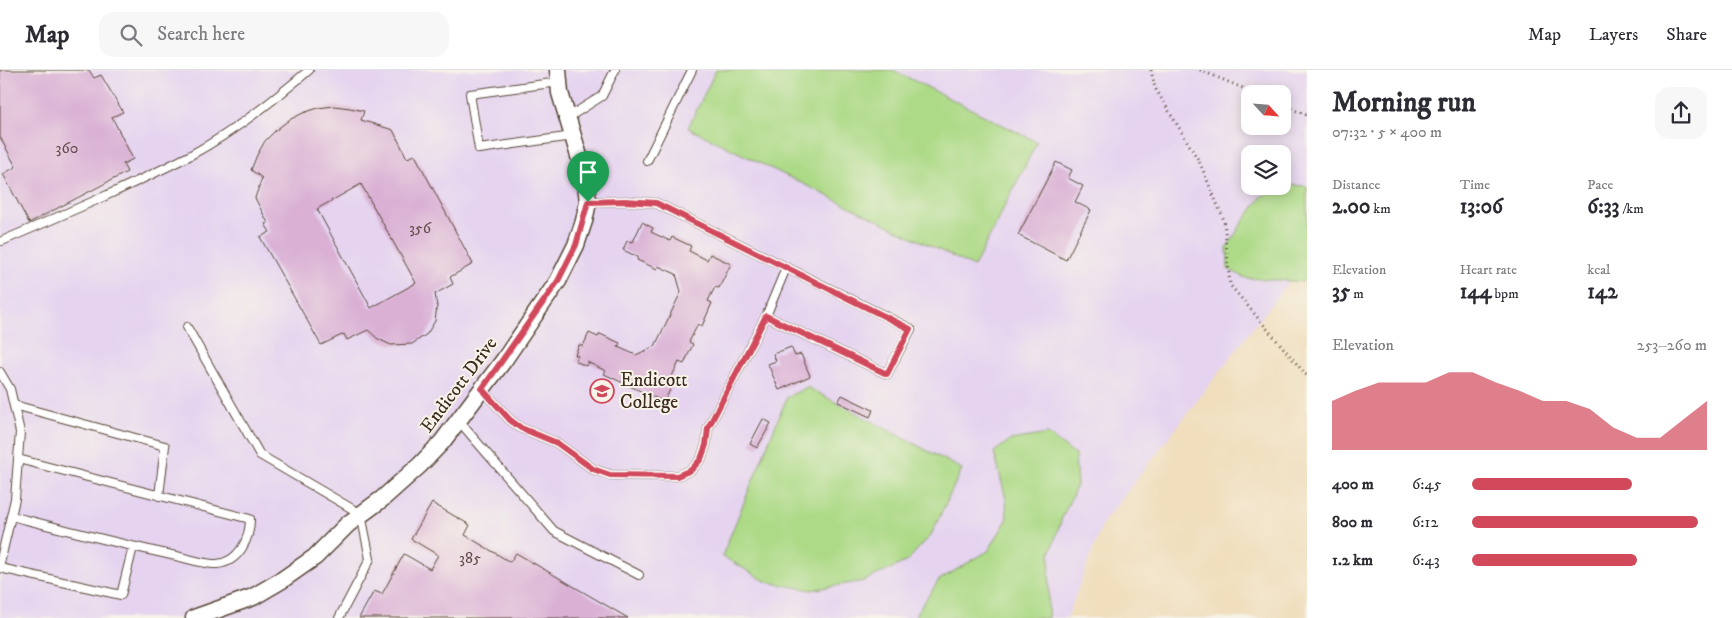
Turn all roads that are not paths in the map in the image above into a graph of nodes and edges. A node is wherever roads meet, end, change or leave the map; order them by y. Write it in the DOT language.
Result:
graph roads {
  1 [pos="309,70"];
  2 [pos="615,70"];
  3 [pos="692,70"];
  4 [pos="559,76"];
  5 [pos="567,118"];
  6 [pos="573,136"];
  7 [pos="647,161"];
  8 [pos="588,202"];
  9 [pos="1,240"];
  10 [pos="786,268"];
  11 [pos="766,316"];
  12 [pos="187,327"];
  13 [pos="0,372"];
  14 [pos="482,389"];
  15 [pos="14,405"];
  16 [pos="458,420"];
  17 [pos="18,459"];
  18 [pos="160,496"];
  19 [pos="361,514"];
  20 [pos="11,516"];
  21 [pos="133,547"];
  22 [pos="0,563"];
  23 [pos="0,568"];
  24 [pos="639,576"];
  25 [pos="194,618"];
  26 [pos="339,618"];
  1 -- 9 [label="lane"];
  2 -- 5 [label="lane"];
  3 -- 7 [label="lane"];
  4 -- 5 [label="street, Endicott Drive"];
  4 -- 6 [label="lane"];
  5 -- 6 [label="street, Endicott Drive"];
  6 -- 8 [label="street, Endicott Drive"];
  8 -- 10 [label="lane"];
  8 -- 14 [label="street, Endicott Drive"];
  10 -- 11 [label="lane"];
  10 -- 11 [label="lane"];
  11 -- 14 [label="lane"];
  12 -- 19 [label="lane"];
  13 -- 15 [label="lane"];
  14 -- 16 [label="street, Endicott Drive"];
  15 -- 17 [label="lane"];
  15 -- 18 [label="lane"];
  16 -- 19 [label="street, Endicott Drive"];
  16 -- 24 [label="lane"];
  17 -- 18 [label="lane"];
  17 -- 20 [label="lane"];
  18 -- 21 [label="lane"];
  19 -- 25 [label="street, Endicott Drive"];
  19 -- 26 [label="lane"];
  20 -- 21 [label="lane"];
  20 -- 22 [label="lane"];
  21 -- 23 [label="lane"];
}
